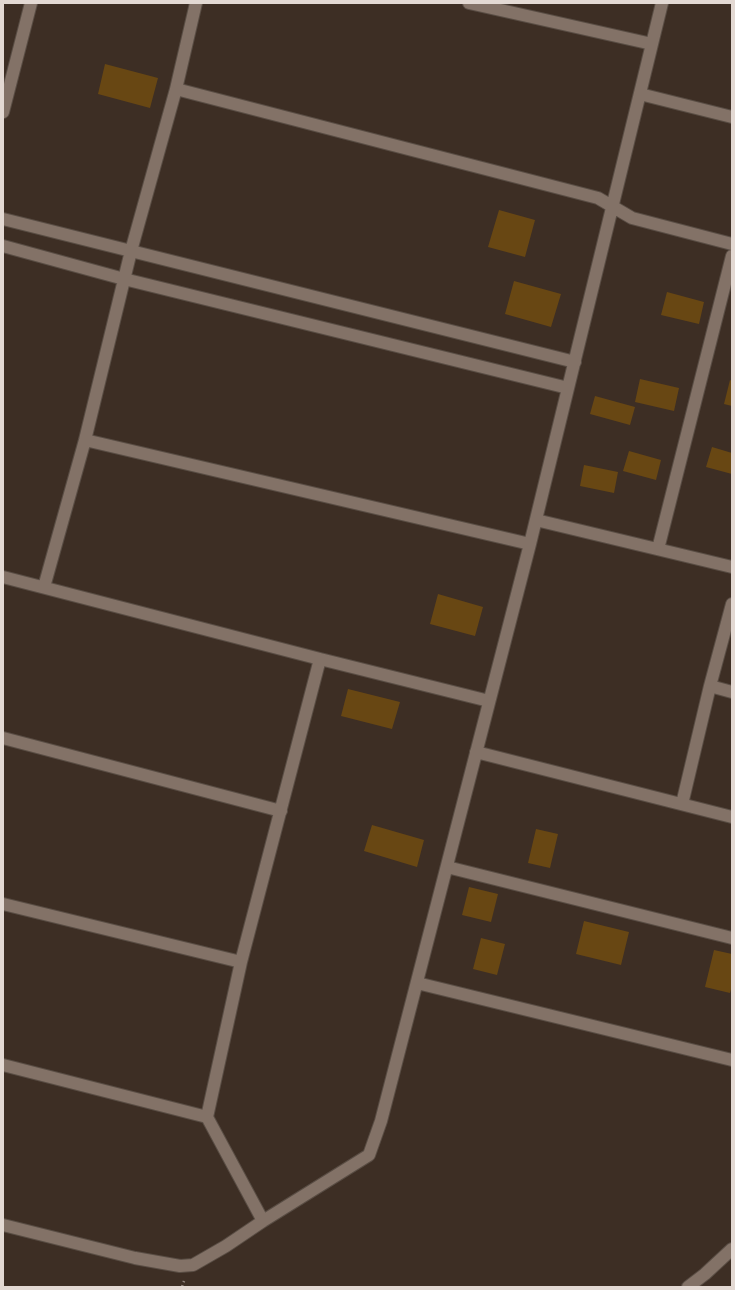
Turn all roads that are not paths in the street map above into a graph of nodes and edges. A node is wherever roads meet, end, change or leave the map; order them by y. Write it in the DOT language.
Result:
graph roads {
  1 [pos="31,3"];
  2 [pos="196,3"];
  3 [pos="469,3"];
  4 [pos="662,3"];
  5 [pos="485,5"];
  6 [pos="652,44"];
  7 [pos="176,89"];
  8 [pos="640,94"];
  9 [pos="3,112"];
  10 [pos="732,117"];
  11 [pos="612,207"];
  12 [pos="3,219"];
  13 [pos="732,244"];
  14 [pos="3,246"];
  15 [pos="131,251"];
  16 [pos="732,256"];
  17 [pos="124,279"];
  18 [pos="575,362"];
  19 [pos="568,388"];
  20 [pos="85,440"];
  21 [pos="536,520"];
  22 [pos="530,544"];
  23 [pos="658,549"];
  24 [pos="732,567"];
  25 [pos="3,577"];
  26 [pos="44,587"];
  27 [pos="732,604"];
  28 [pos="320,659"];
  29 [pos="710,686"];
  30 [pos="732,692"];
  31 [pos="489,701"];
  32 [pos="3,738"];
  33 [pos="476,752"];
  34 [pos="682,804"];
  35 [pos="281,811"];
  36 [pos="732,817"];
  37 [pos="447,867"];
  38 [pos="3,904"];
  39 [pos="732,938"];
  40 [pos="241,962"];
  41 [pos="417,983"];
  42 [pos="732,1060"];
  43 [pos="3,1065"];
  44 [pos="207,1117"];
  45 [pos="263,1221"];
  46 [pos="3,1225"];
  47 [pos="732,1249"];
  48 [pos="688,1287"];
  1 -- 9 [label="street"];
  2 -- 7 [label="street"];
  3 -- 5 [label="street"];
  4 -- 6 [label="street"];
  5 -- 6 [label="street"];
  6 -- 8 [label="street"];
  7 -- 11 [label="street"];
  7 -- 15 [label="street"];
  8 -- 10 [label="street"];
  8 -- 11 [label="street"];
  11 -- 13 [label="street"];
  11 -- 18 [label="street"];
  12 -- 15 [label="street"];
  14 -- 17 [label="street"];
  15 -- 17 [label="street"];
  15 -- 18 [label="street"];
  16 -- 23 [label="street"];
  17 -- 19 [label="street"];
  17 -- 20 [label="street"];
  18 -- 19 [label="street"];
  19 -- 21 [label="street"];
  20 -- 22 [label="street"];
  20 -- 26 [label="street"];
  21 -- 22 [label="street"];
  21 -- 23 [label="street"];
  22 -- 31 [label="street"];
  23 -- 24 [label="street"];
  25 -- 26 [label="street"];
  26 -- 28 [label="street"];
  27 -- 29 [label="street"];
  28 -- 31 [label="street"];
  28 -- 35 [label="street"];
  29 -- 30 [label="street"];
  29 -- 34 [label="street"];
  31 -- 33 [label="street"];
  32 -- 35 [label="street"];
  33 -- 34 [label="street"];
  33 -- 37 [label="street"];
  34 -- 36 [label="street"];
  35 -- 40 [label="street"];
  37 -- 39 [label="street"];
  37 -- 41 [label="street"];
  38 -- 40 [label="street"];
  40 -- 44 [label="street"];
  41 -- 42 [label="street"];
  41 -- 45 [label="street"];
  43 -- 44 [label="street"];
  44 -- 45 [label="street"];
  45 -- 46 [label="street"];
  47 -- 48 [label="street"];
}
